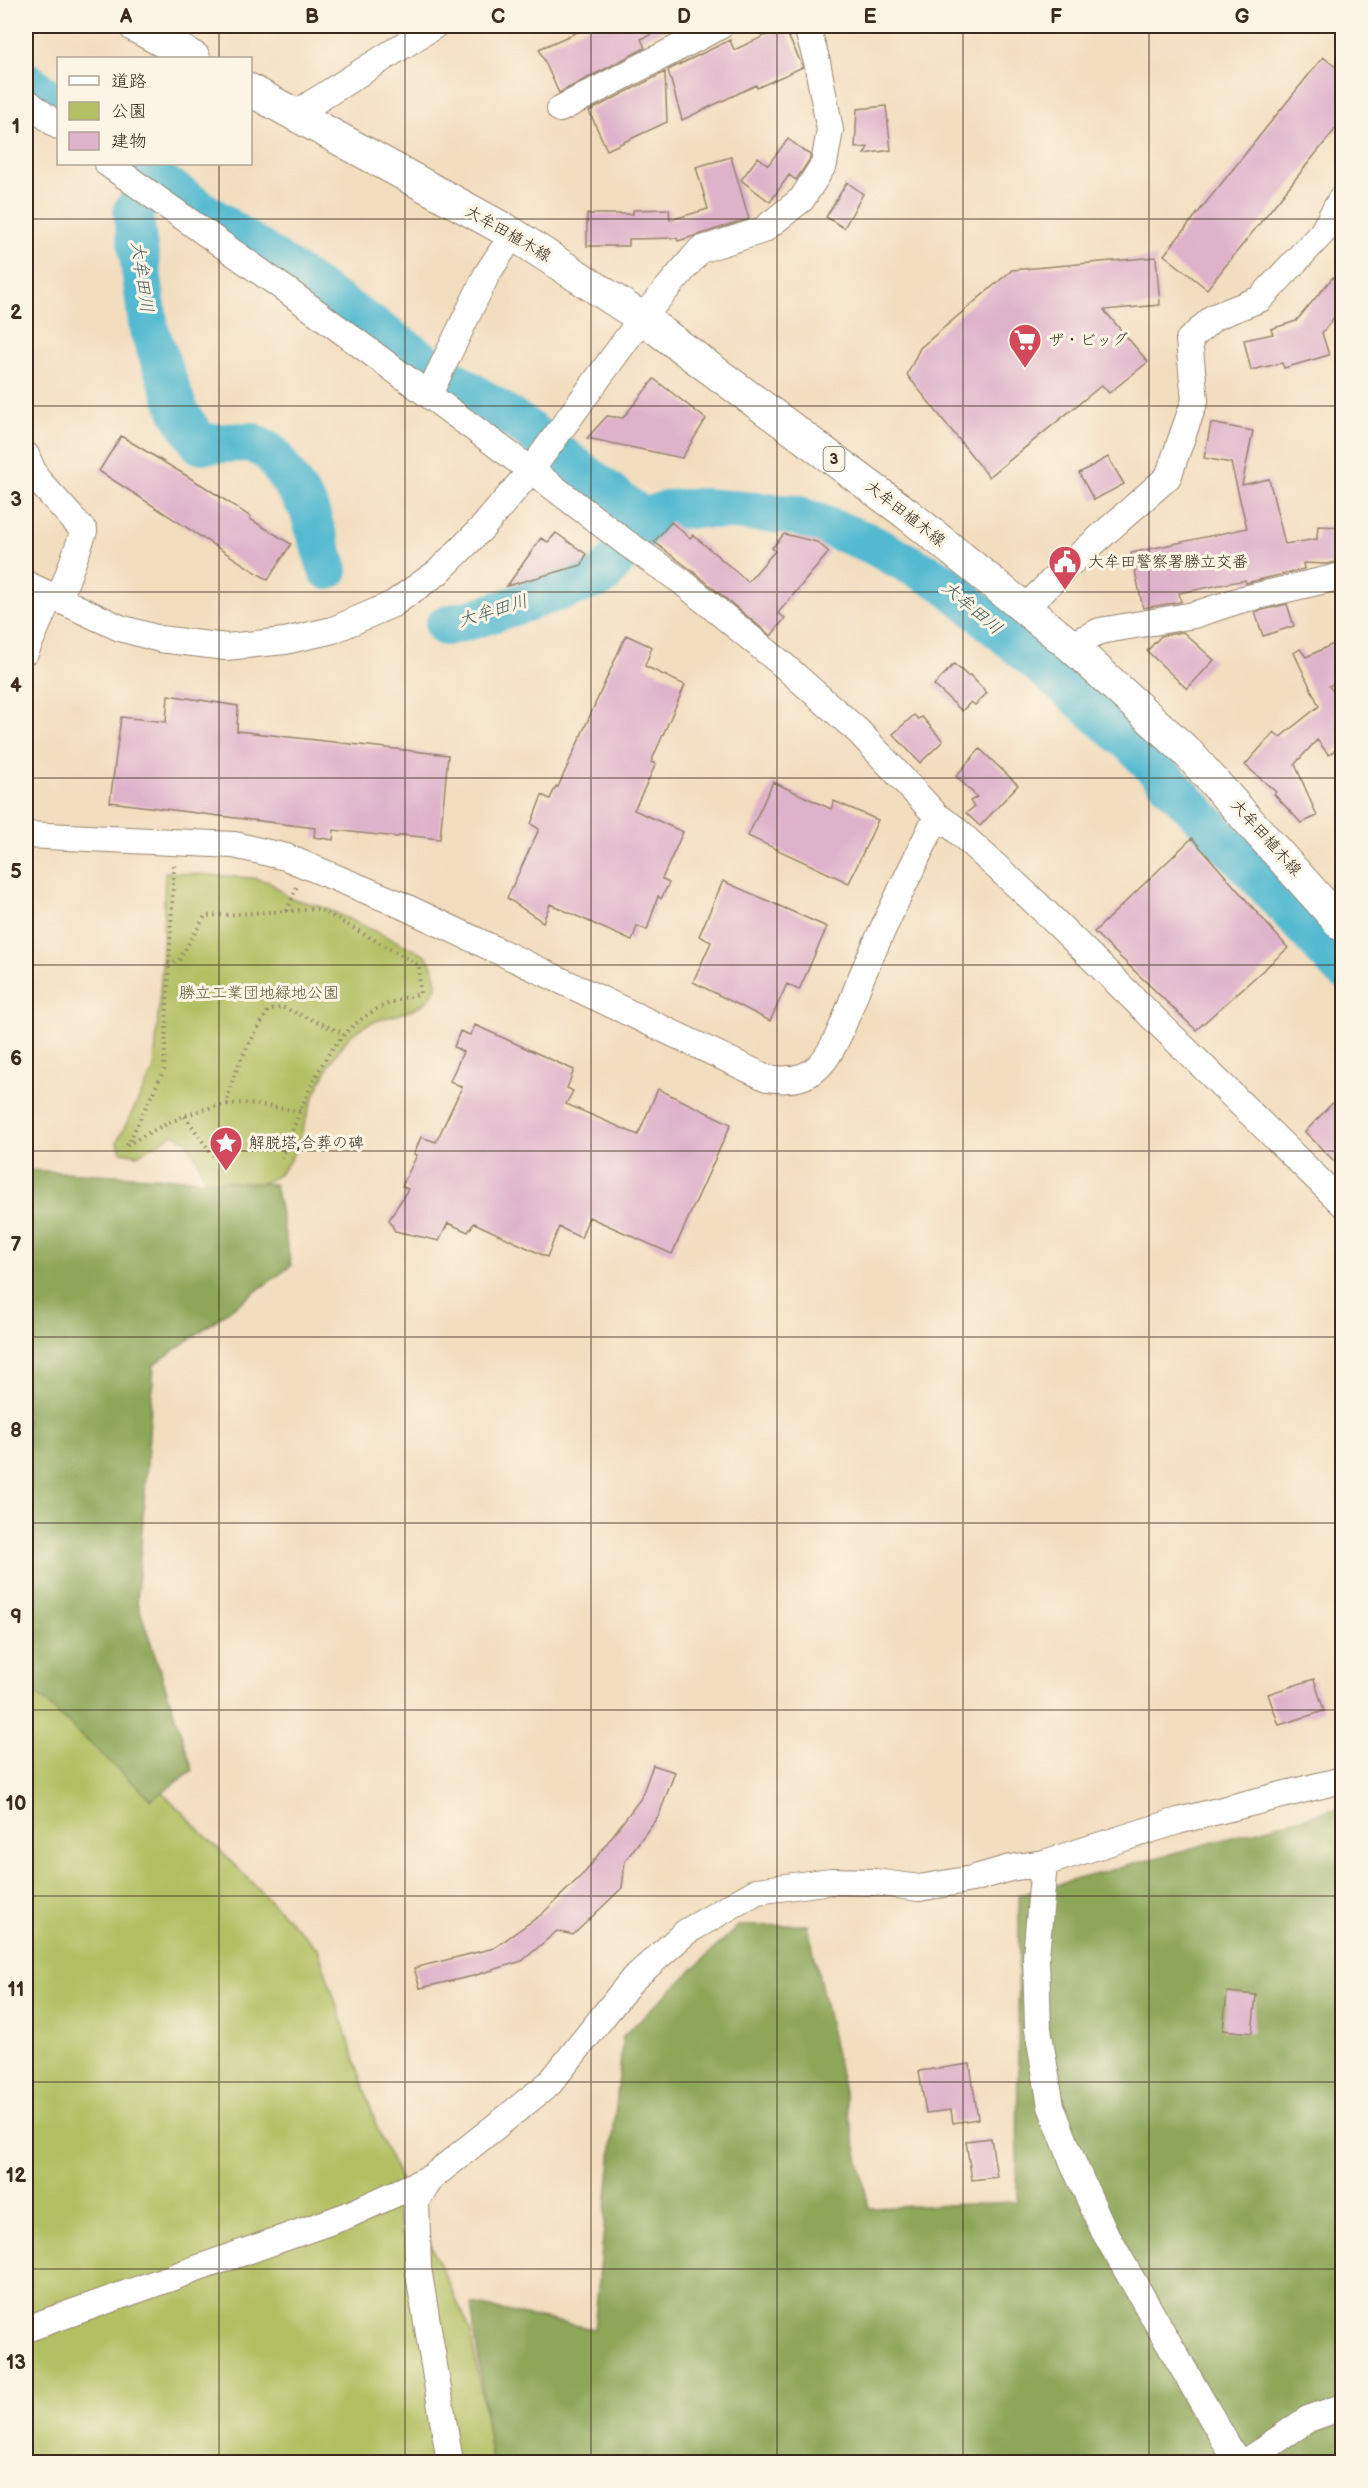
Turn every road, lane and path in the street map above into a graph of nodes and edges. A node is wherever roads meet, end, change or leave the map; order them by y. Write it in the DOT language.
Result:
graph roads {
  1 [pos="135,26"];
  2 [pos="434,26"];
  3 [pos="720,26"];
  4 [pos="804,26"];
  5 [pos="192,57"];
  6 [pos="252,91"];
  7 [pos="26,101"];
  8 [pos="560,109"];
  9 [pos="295,114"];
  10 [pos="57,125"];
  11 [pos="109,165"];
  12 [pos="1342,197"];
  13 [pos="513,234"];
  14 [pos="1332,234"];
  15 [pos="642,318"];
  16 [pos="431,389"];
  17 [pos="26,455"];
  18 [pos="535,464"];
  19 [pos="1342,576"];
  20 [pos="26,584"];
  21 [pos="55,598"];
  22 [pos="1025,608"];
  23 [pos="1071,645"];
  24 [pos="26,651"];
  25 [pos="937,816"];
  26 [pos="26,835"];
  27 [pos="175,841"];
  28 [pos="297,886"];
  29 [pos="287,911"];
  30 [pos="1342,925"];
  31 [pos="168,964"];
  32 [pos="343,1033"];
  33 [pos="227,1104"];
  34 [pos="300,1111"];
  35 [pos="185,1116"];
  36 [pos="213,1156"];
  37 [pos="282,1158"];
  38 [pos="1342,1203"];
  39 [pos="1342,1780"];
  40 [pos="1044,1863"];
  41 [pos="432,2177"];
  42 [pos="26,2329"];
  43 [pos="1342,2407"];
  44 [pos="450,2463"];
  45 [pos="1237,2463"];
  46 [pos="1245,2463"];
  1 -- 5 [label="main road"];
  2 -- 9 [label="street"];
  3 -- 8 [label="street"];
  4 -- 15 [label="street"];
  6 -- 9 [label="main road, 大牟田植木線 / 3"];
  7 -- 10 [label="street"];
  9 -- 13 [label="main road, 大牟田植木線 / 3"];
  11 -- 16 [label="street"];
  12 -- 14 [label="street"];
  13 -- 15 [label="main road, 大牟田植木線 / 3"];
  13 -- 16 [label="street"];
  14 -- 22 [label="street"];
  15 -- 18 [label="street"];
  15 -- 22 [label="main road, 大牟田植木線 / 3"];
  16 -- 18 [label="street"];
  17 -- 21 [label="street"];
  18 -- 21 [label="street"];
  18 -- 25 [label="street"];
  19 -- 23 [label="street"];
  20 -- 21 [label="street"];
  21 -- 24 [label="street"];
  22 -- 23 [label="main road, 大牟田植木線 / 3"];
  23 -- 30 [label="main road, 大牟田植木線 / 3"];
  25 -- 27 [label="street"];
  25 -- 38 [label="street"];
  26 -- 27 [label="street"];
  27 -- 31 [label="path"];
  28 -- 29 [label="path"];
  29 -- 31 [label="path"];
  29 -- 32 [label="path"];
  31 -- 35 [label="path"];
  32 -- 33 [label="path"];
  32 -- 34 [label="path"];
  33 -- 34 [label="path"];
  33 -- 35 [label="path"];
  34 -- 37 [label="path"];
  35 -- 36 [label="path"];
  39 -- 40 [label="street"];
  40 -- 41 [label="street"];
  40 -- 45 [label="street"];
  41 -- 42 [label="street"];
  41 -- 44 [label="street"];
  43 -- 46 [label="street"];
}
